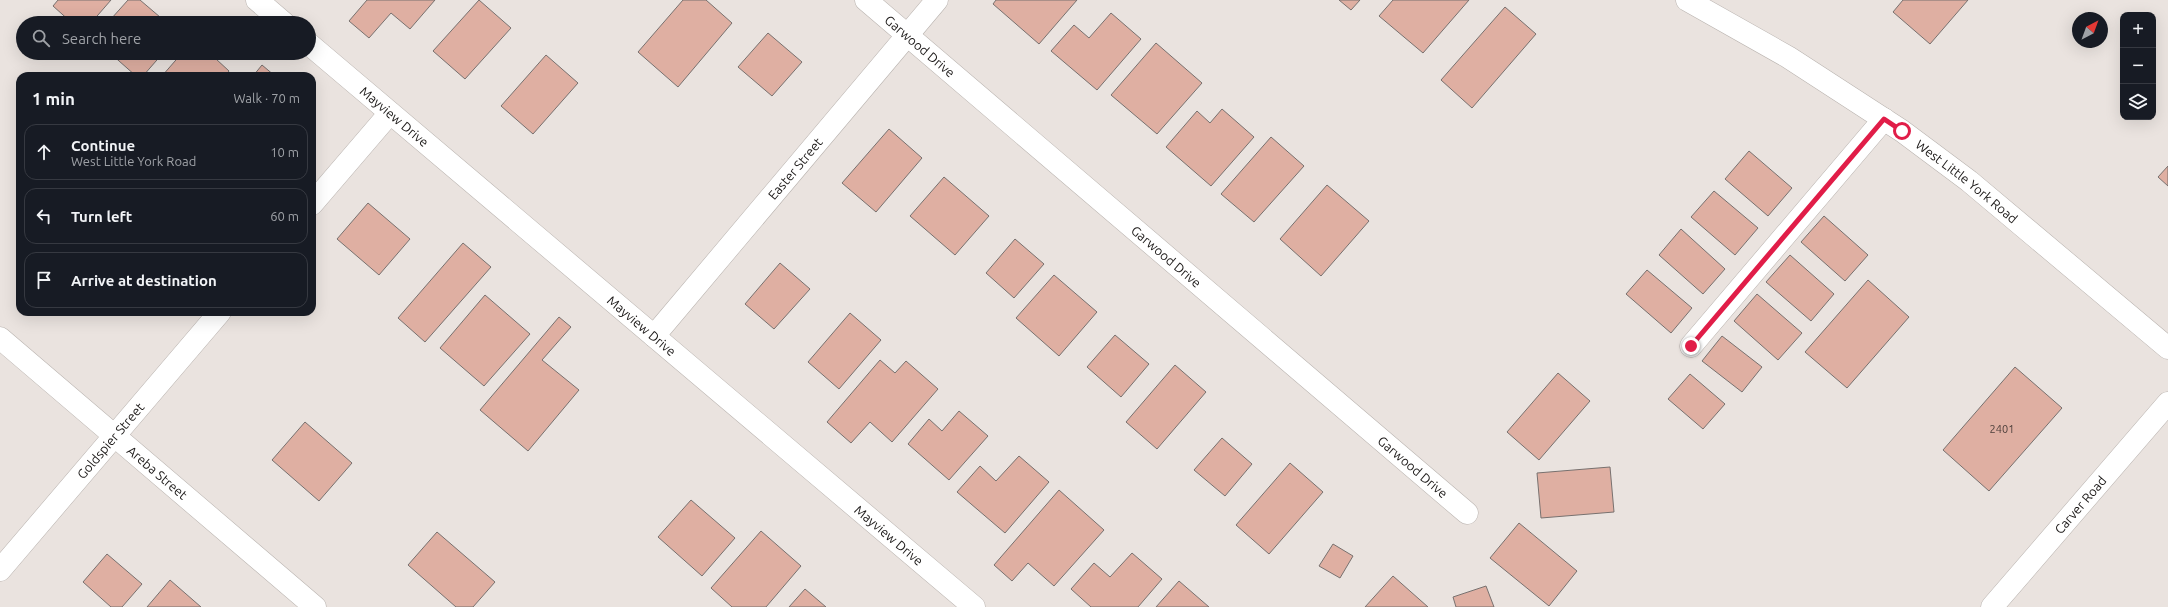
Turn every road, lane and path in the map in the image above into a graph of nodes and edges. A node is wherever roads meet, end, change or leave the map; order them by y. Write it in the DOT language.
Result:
graph roads {
  1 [pos="257,0"];
  2 [pos="866,0"];
  3 [pos="937,0"];
  4 [pos="1687,0"];
  5 [pos="276,16"];
  6 [pos="907,35"];
  7 [pos="316,50"];
  8 [pos="390,113"];
  9 [pos="1884,119"];
  10 [pos="316,199"];
  11 [pos="217,316"];
  12 [pos="654,336"];
  13 [pos="0,338"];
  14 [pos="1691,346"];
  15 [pos="2168,348"];
  16 [pos="2168,402"];
  17 [pos="114,437"];
  18 [pos="1467,513"];
  19 [pos="0,570"];
  20 [pos="315,607"];
  21 [pos="974,607"];
  22 [pos="1992,607"];
  1 -- 5 [label="street"];
  2 -- 6 [label="street, Garwood Drive"];
  3 -- 6 [label="street, Easter Street"];
  4 -- 9 [label="street, West Little York Road"];
  6 -- 12 [label="street, Easter Street"];
  6 -- 18 [label="street, Garwood Drive"];
  7 -- 8 [label="street, Mayview Drive"];
  8 -- 10 [label="street"];
  8 -- 12 [label="street, Mayview Drive"];
  9 -- 14 [label="street"];
  9 -- 15 [label="street, West Little York Road"];
  11 -- 17 [label="street, Goldspier Street"];
  12 -- 21 [label="street, Mayview Drive"];
  13 -- 17 [label="street, Areba Street"];
  16 -- 22 [label="street, Carver Road"];
  17 -- 19 [label="street, Goldspier Street"];
  17 -- 20 [label="street, Areba Street"];
}
